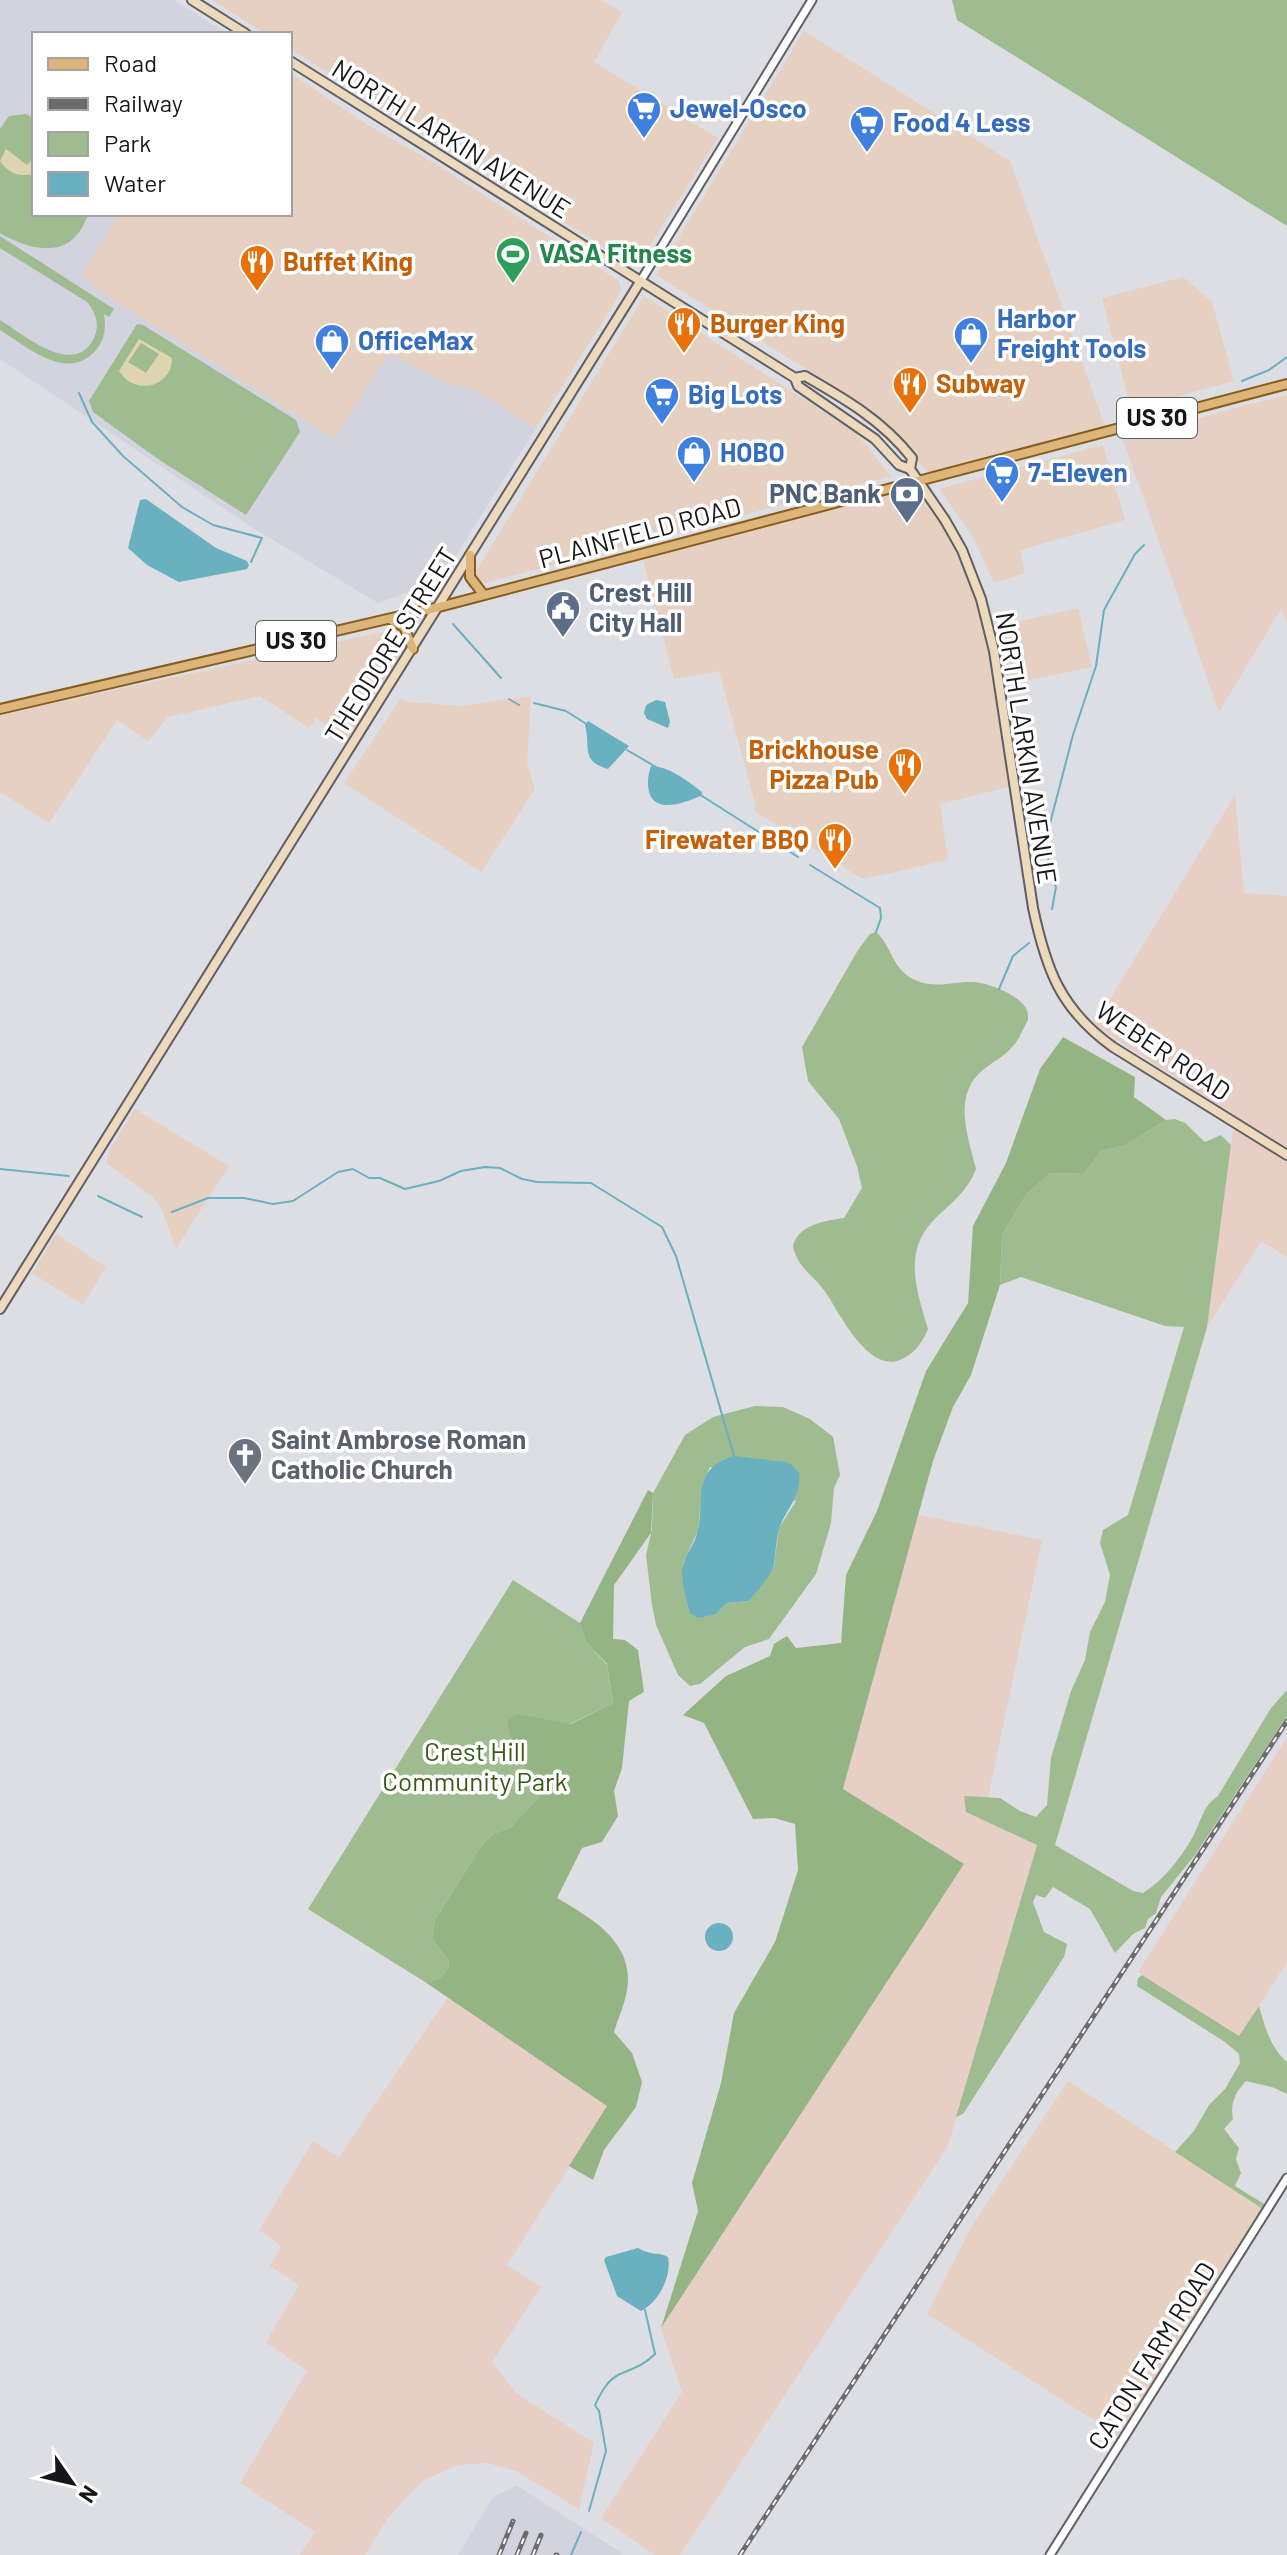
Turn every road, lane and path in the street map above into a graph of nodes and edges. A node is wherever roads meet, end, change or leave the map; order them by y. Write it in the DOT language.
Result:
graph roads {
  1 [pos="192,0"];
  2 [pos="812,0"];
  3 [pos="243,32"];
  4 [pos="292,62"];
  5 [pos="640,282"];
  6 [pos="795,378"];
  7 [pos="1287,384"];
  8 [pos="910,469"];
  9 [pos="918,481"];
  10 [pos="470,555"];
  11 [pos="483,594"];
  12 [pos="439,607"];
  13 [pos="390,618"];
  14 [pos="413,649"];
  15 [pos="0,709"];
  16 [pos="1033,908"];
  17 [pos="1287,1155"];
  18 [pos="0,1309"];
  19 [pos="1287,2178"];
  20 [pos="1050,2555"];
  1 -- 3 [label="main road"];
  2 -- 5 [label="street, THEODORE STREET"];
  4 -- 5 [label="main road, NORTH LARKIN AVENUE"];
  5 -- 6 [label="main road, NORTH LARKIN AVENUE"];
  5 -- 10 [label="main road, THEODORE STREET"];
  6 -- 8 [label="main road, NORTH LARKIN AVENUE"];
  6 -- 8 [label="main road, NORTH LARKIN AVENUE"];
  7 -- 9 [label="main road, PLAINFIELD ROAD / US 30"];
  8 -- 9 [label="main road, NORTH LARKIN AVENUE"];
  9 -- 11 [label="main road, PLAINFIELD ROAD / US 30"];
  9 -- 16 [label="main road, NORTH LARKIN AVENUE"];
  10 -- 11 [label="main road"];
  10 -- 12 [label="main road, THEODORE STREET"];
  11 -- 12 [label="main road, PLAINFIELD ROAD / US 30"];
  12 -- 13 [label="main road, PLAINFIELD ROAD / US 30"];
  12 -- 14 [label="main road, THEODORE STREET"];
  13 -- 14 [label="main road"];
  13 -- 15 [label="main road, PLAINFIELD ROAD / US 30"];
  14 -- 18 [label="main road, THEODORE STREET"];
  16 -- 17 [label="main road, WEBER ROAD"];
  19 -- 20 [label="street, CATON FARM ROAD"];
}
